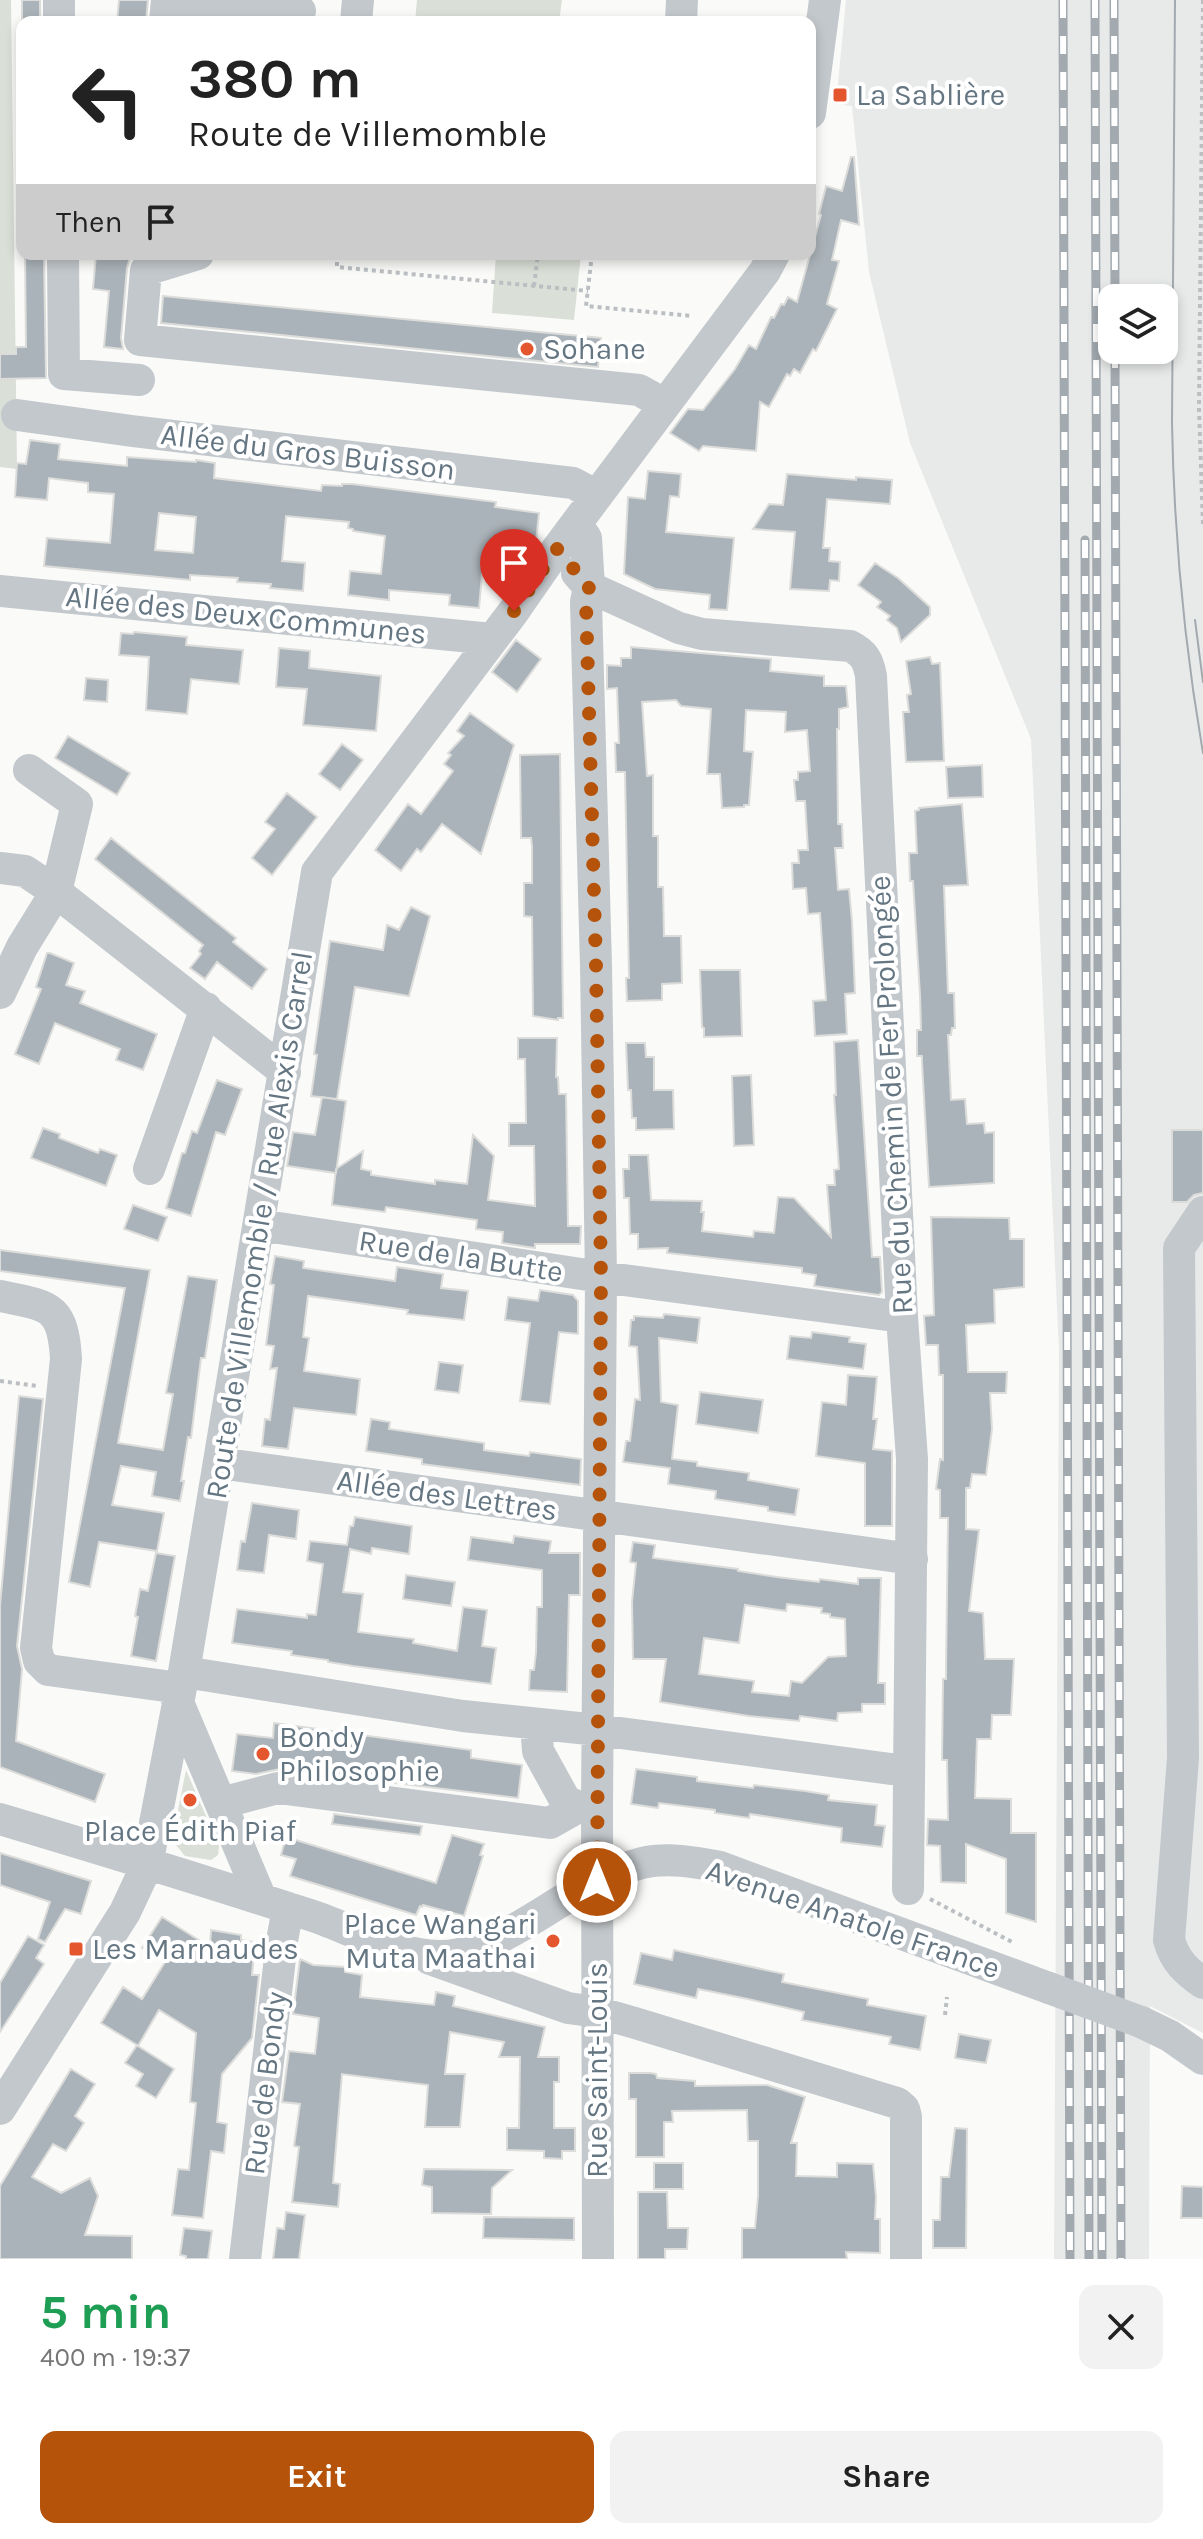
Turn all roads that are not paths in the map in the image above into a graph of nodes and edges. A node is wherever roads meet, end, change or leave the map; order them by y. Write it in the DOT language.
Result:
graph roads {
  1 [pos="181,0"];
  2 [pos="825,0"];
  3 [pos="300,11"];
  4 [pos="816,68"];
  5 [pos="63,260"];
  6 [pos="771,260"];
  7 [pos="146,262"];
  8 [pos="140,340"];
  9 [pos="139,380"];
  10 [pos="664,404"];
  11 [pos="17,415"];
  12 [pos="132,431"];
  13 [pos="597,496"];
  14 [pos="567,537"];
  15 [pos="589,587"];
  16 [pos="0,591"];
  17 [pos="492,639"];
  18 [pos="29,770"];
  19 [pos="0,868"];
  20 [pos="56,892"];
  21 [pos="0,993"];
  22 [pos="206,1008"];
  23 [pos="285,1072"];
  24 [pos="149,1169"];
  25 [pos="1203,1212"];
  26 [pos="259,1225"];
  27 [pos="601,1277"];
  28 [pos="0,1296"];
  29 [pos="902,1317"];
  30 [pos="219,1463"];
  31 [pos="600,1517"];
  32 [pos="912,1559"];
  33 [pos="180,1687"];
  34 [pos="536,1725"];
  35 [pos="598,1730"];
  36 [pos="1193,1758"];
  37 [pos="909,1769"];
  38 [pos="221,1803"];
  39 [pos="587,1808"];
  40 [pos="0,1819"];
  41 [pos="147,1865"];
  42 [pos="597,1882"];
  43 [pos="908,1889"];
  44 [pos="274,1904"];
  45 [pos="412,1953"];
  46 [pos="1203,1983"];
  47 [pos="597,2012"];
  48 [pos="1203,2059"];
  49 [pos="0,2109"];
  50 [pos="245,2259"];
  51 [pos="598,2259"];
  52 [pos="906,2259"];
  1 -- 3 [label="street"];
  2 -- 4 [label="street"];
  5 -- 9 [label="street"];
  6 -- 10 [label="street, Route de Villemomble / Rue Alexis Carrel"];
  7 -- 8 [label="street"];
  8 -- 9 [label="street"];
  8 -- 10 [label="street"];
  9 -- 12 [label="street"];
  10 -- 13 [label="street, Route de Villemomble / Rue Alexis Carrel"];
  11 -- 12 [label="street, Allée du Gros Buisson"];
  12 -- 13 [label="street, Allée du Gros Buisson"];
  13 -- 14 [label="street, Route de Villemomble / Rue Alexis Carrel"];
  14 -- 15 [label="street"];
  14 -- 17 [label="street, Route de Villemomble / Rue Alexis Carrel"];
  15 -- 27 [label="street, Rue Saint-Louis"];
  15 -- 29 [label="street, Rue du Chemin de Fer Prolongée"];
  16 -- 17 [label="street, Allée des Deux Communes"];
  17 -- 23 [label="street, Route de Villemomble / Rue Alexis Carrel"];
  18 -- 20 [label="street"];
  19 -- 20 [label="street"];
  20 -- 21 [label="street"];
  20 -- 22 [label="street"];
  22 -- 23 [label="street"];
  22 -- 24 [label="street"];
  23 -- 26 [label="street, Route de Villemomble / Rue Alexis Carrel"];
  25 -- 36 [label="street"];
  26 -- 27 [label="street, Rue de la Butte"];
  26 -- 30 [label="street, Route de Villemomble / Rue Alexis Carrel"];
  27 -- 29 [label="street, Rue de la Butte"];
  27 -- 31 [label="street, Rue Saint-Louis"];
  28 -- 33 [label="street"];
  29 -- 32 [label="street, Rue du Chemin de Fer Prolongée"];
  30 -- 31 [label="street, Allée des Lettres"];
  30 -- 33 [label="street, Route de Villemomble / Rue Alexis Carrel"];
  31 -- 32 [label="street, Allée des Lettres"];
  31 -- 35 [label="street, Rue Saint-Louis"];
  32 -- 37 [label="street, Rue du Chemin de Fer Prolongée"];
  33 -- 34 [label="street"];
  33 -- 38 [label="street"];
  33 -- 41 [label="street, Route de Villemomble / Rue Alexis Carrel"];
  34 -- 35 [label="street"];
  34 -- 39 [label="street"];
  35 -- 37 [label="street"];
  35 -- 39 [label="street, Rue Saint-Louis"];
  36 -- 46 [label="street"];
  37 -- 43 [label="street, Rue du Chemin de Fer Prolongée"];
  38 -- 39 [label="street"];
  38 -- 44 [label="street"];
  39 -- 42 [label="street, Rue Saint-Louis"];
  40 -- 41 [label="street, Avenue Anatole France"];
  41 -- 44 [label="street, Avenue Anatole France"];
  41 -- 49 [label="street, Route de Villemomble / Rue Alexis Carrel"];
  42 -- 45 [label="street, Avenue Anatole France"];
  42 -- 47 [label="street, Rue Saint-Louis"];
  42 -- 48 [label="street, Avenue Anatole France, bridge"];
  44 -- 45 [label="street, Avenue Anatole France"];
  44 -- 50 [label="street, Rue de Bondy"];
  45 -- 47 [label="street, Avenue Anatole France"];
  47 -- 51 [label="street, Rue Saint-Louis"];
  47 -- 52 [label="street, Avenue Anatole France"];
}
